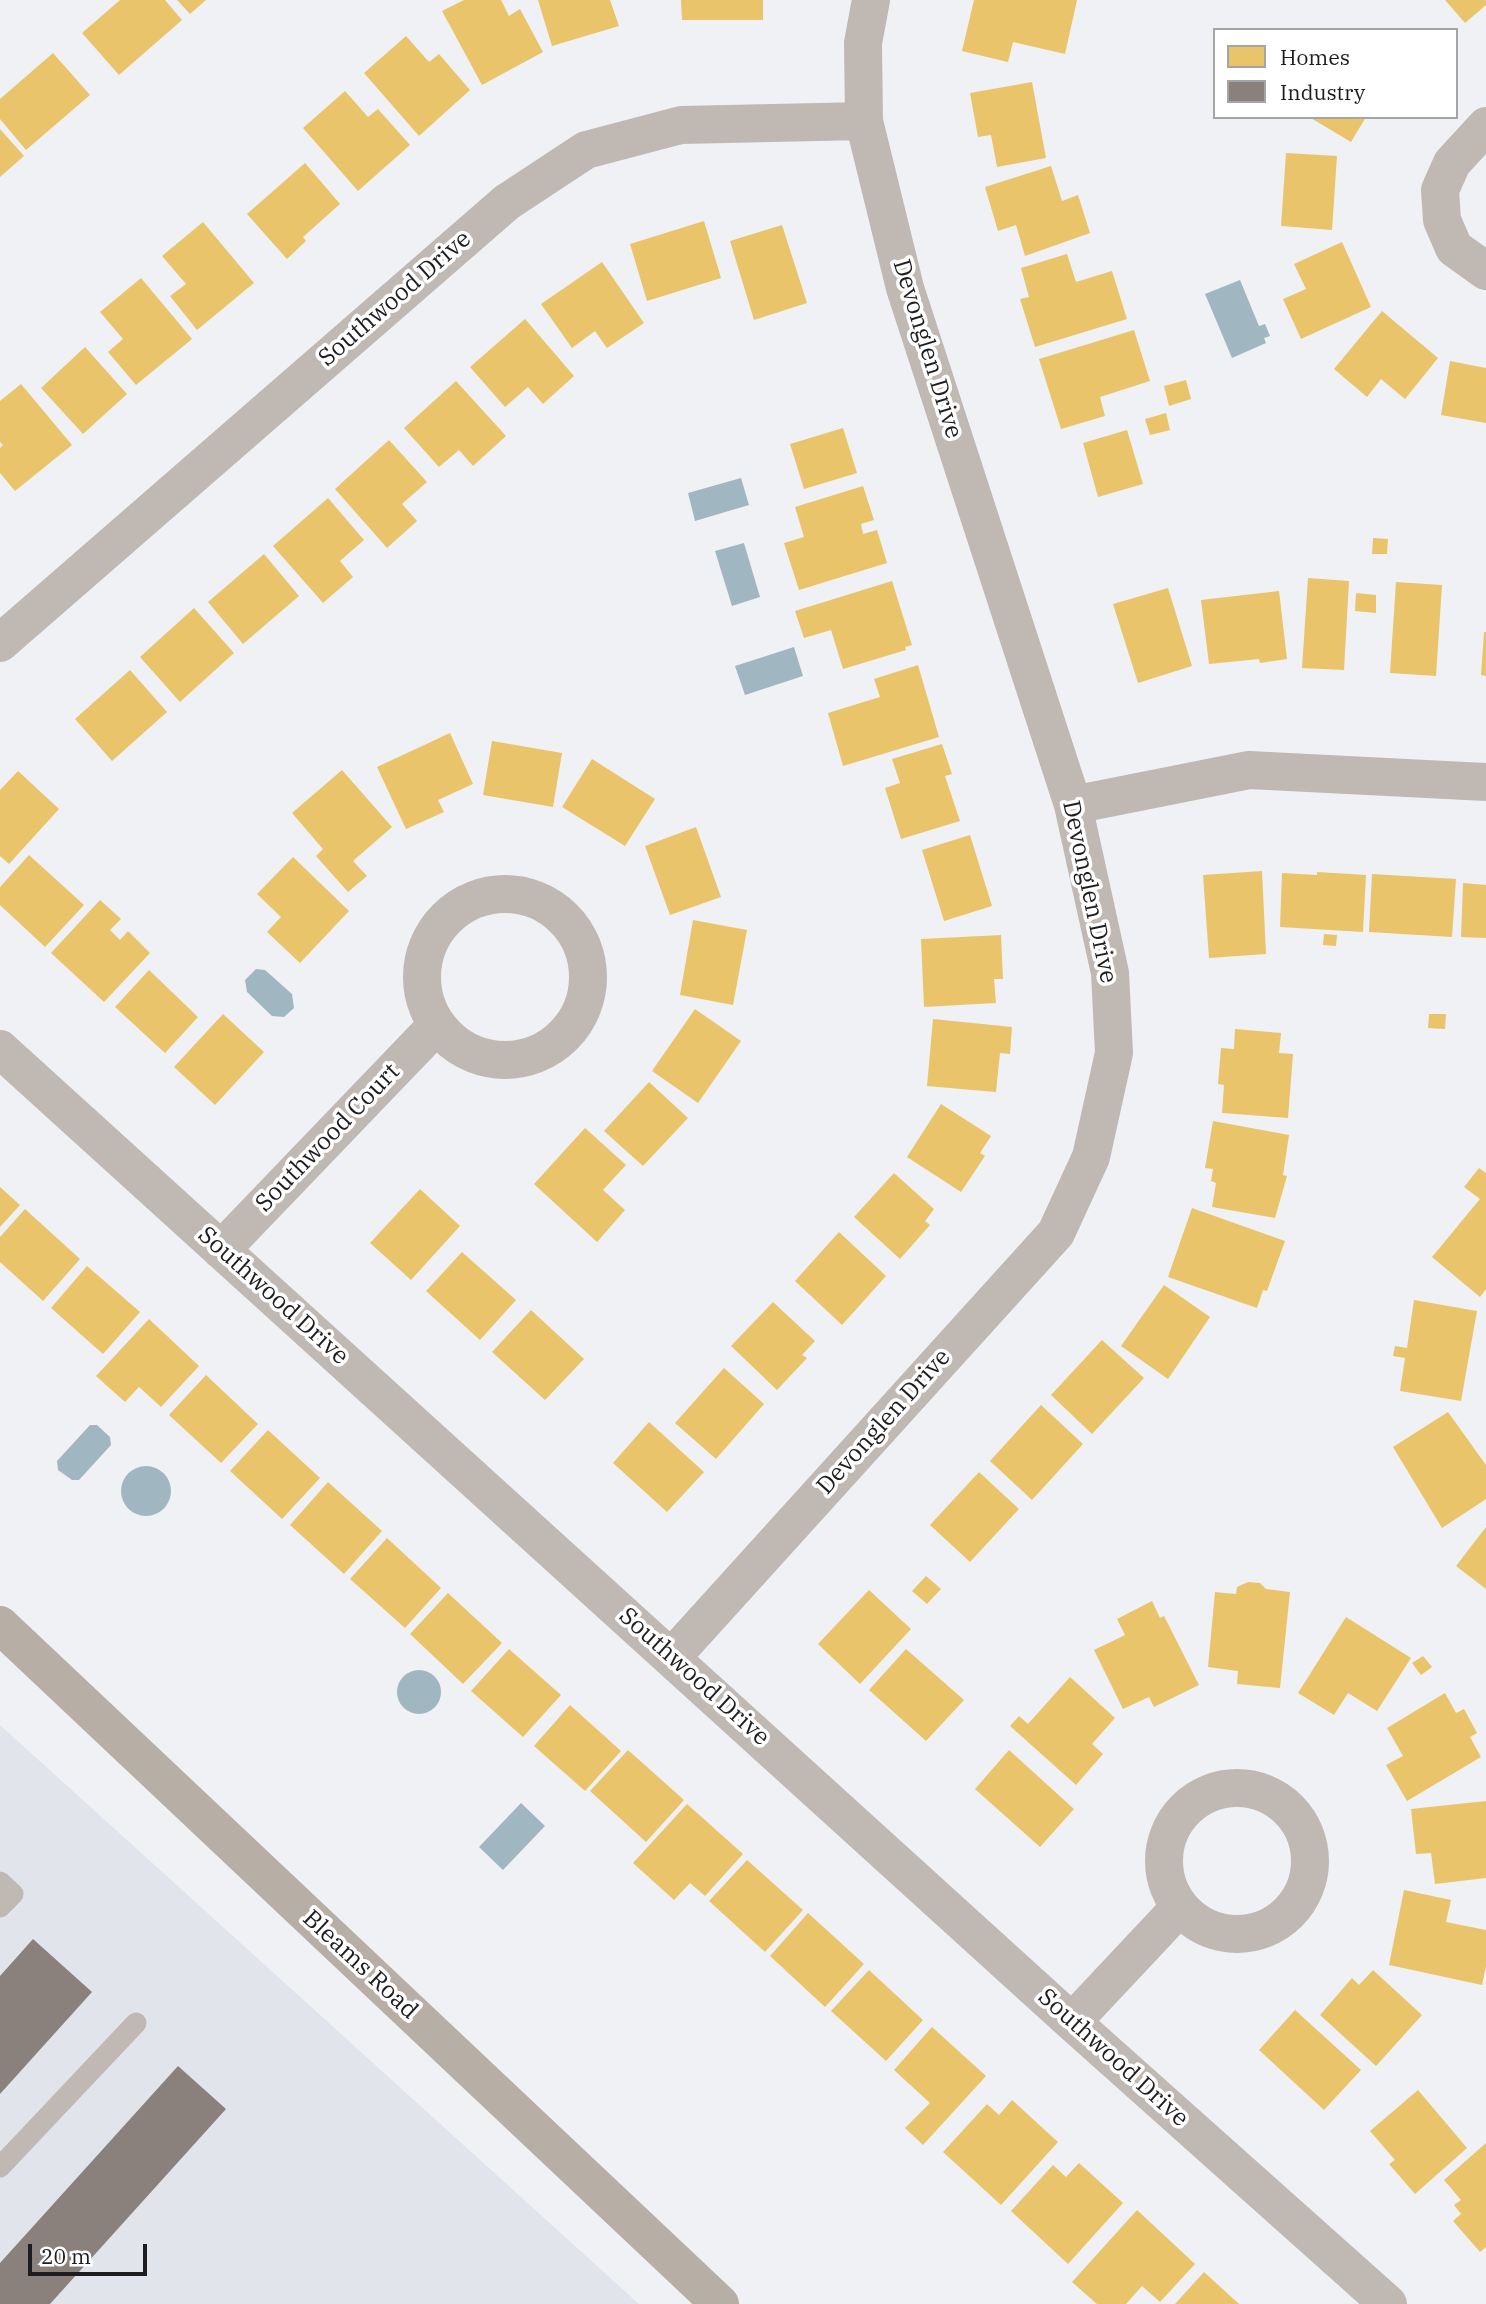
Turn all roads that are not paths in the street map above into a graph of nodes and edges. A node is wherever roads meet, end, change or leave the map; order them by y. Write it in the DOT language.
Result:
graph roads {
  1 [pos="871,0"];
  2 [pos="864,121"];
  3 [pos="1486,126"];
  4 [pos="1486,271"];
  5 [pos="0,643"];
  6 [pos="1486,782"];
  7 [pos="1073,805"];
  8 [pos="436,1026"];
  9 [pos="0,1049"];
  10 [pos="221,1250"];
  11 [pos="0,1625"];
  12 [pos="672,1657"];
  13 [pos="0,1882"];
  14 [pos="1180,1907"];
  15 [pos="0,1908"];
  16 [pos="136,2022"];
  17 [pos="1072,2022"];
  18 [pos="0,2167"];
  19 [pos="720,2304"];
  20 [pos="1388,2304"];
  1 -- 2 [label="street, Devonglen Drive"];
  2 -- 5 [label="street, Southwood Drive"];
  2 -- 7 [label="street, Devonglen Drive"];
  3 -- 4 [label="street"];
  6 -- 7 [label="street"];
  7 -- 12 [label="street, Devonglen Drive"];
  8 -- 8 [label="street"];
  8 -- 10 [label="street, Southwood Court"];
  9 -- 10 [label="street, Southwood Drive"];
  10 -- 12 [label="street, Southwood Drive"];
  11 -- 19 [label="main road, Bleams Road"];
  12 -- 17 [label="street, Southwood Drive"];
  13 -- 15 [label="lane"];
  14 -- 17 [label="street"];
  16 -- 18 [label="lane"];
  17 -- 20 [label="street, Southwood Drive"];
}
